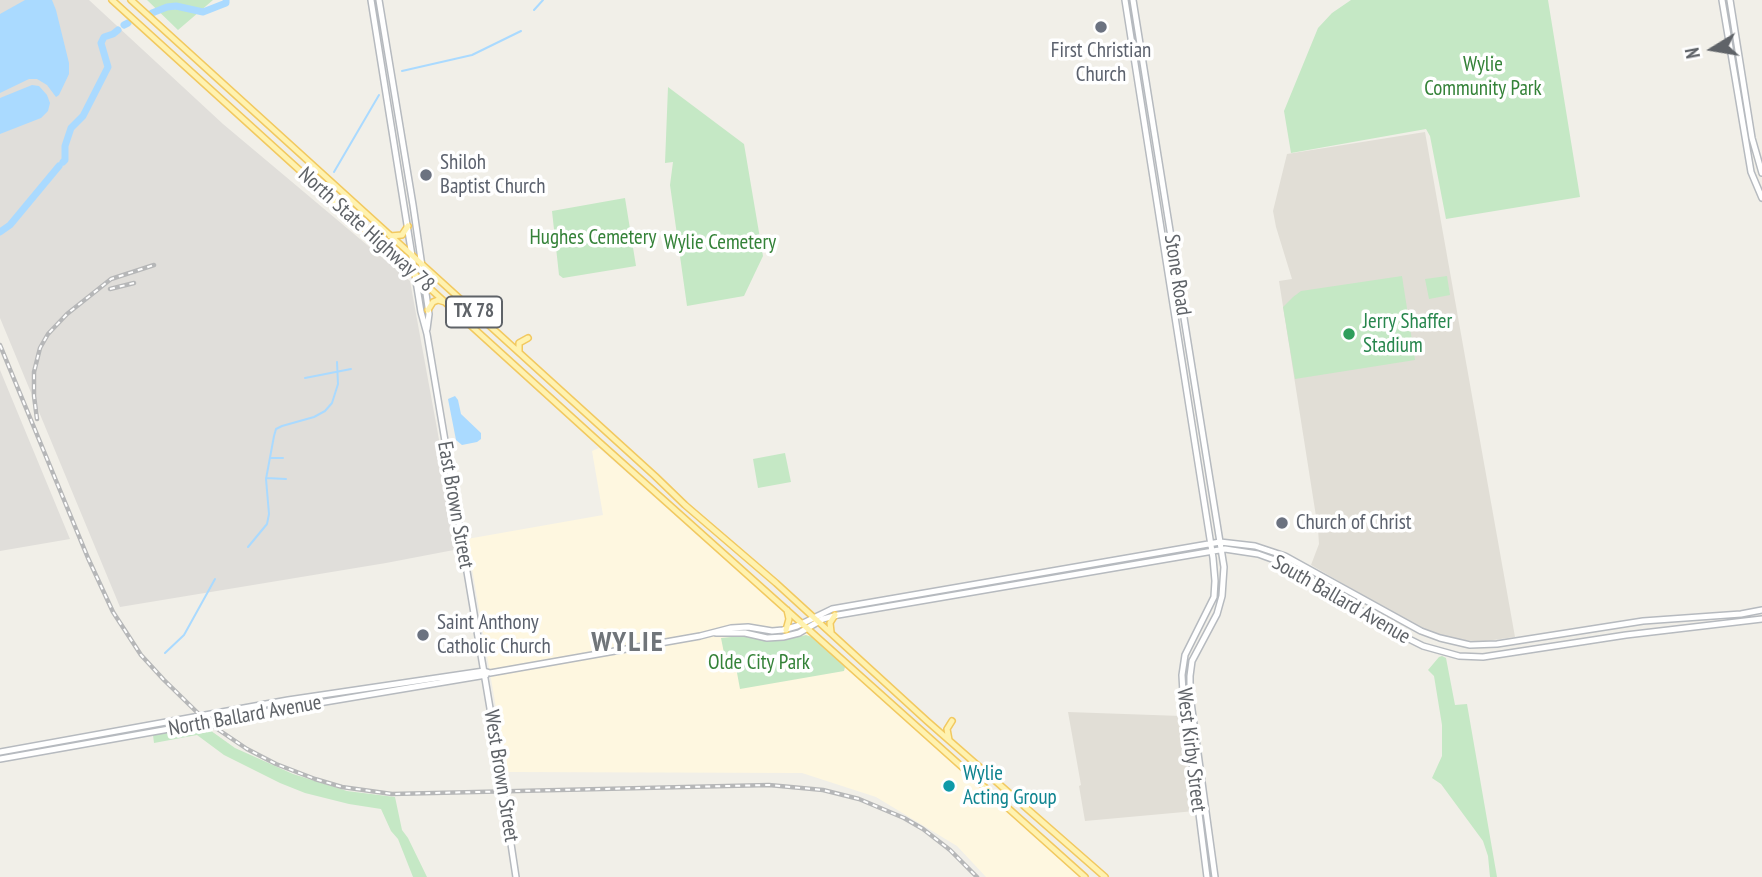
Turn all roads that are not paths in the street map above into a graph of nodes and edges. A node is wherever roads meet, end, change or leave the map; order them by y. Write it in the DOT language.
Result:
graph roads {
  1 [pos="112,0"];
  2 [pos="131,0"];
  3 [pos="371,0"];
  4 [pos="379,0"];
  5 [pos="1125,0"];
  6 [pos="1133,0"];
  7 [pos="1722,0"];
  8 [pos="1730,0"];
  9 [pos="1762,173"];
  10 [pos="1762,198"];
  11 [pos="408,226"];
  12 [pos="390,236"];
  13 [pos="413,257"];
  14 [pos="421,265"];
  15 [pos="416,275"];
  16 [pos="424,282"];
  17 [pos="445,302"];
  18 [pos="428,310"];
  19 [pos="427,334"];
  20 [pos="528,338"];
  21 [pos="520,354"];
  22 [pos="1220,546"];
  23 [pos="1211,547"];
  24 [pos="1077,570"];
  25 [pos="787,610"];
  26 [pos="1762,610"];
  27 [pos="835,615"];
  28 [pos="1762,619"];
  29 [pos="816,620"];
  30 [pos="803,623"];
  31 [pos="808,628"];
  32 [pos="786,630"];
  33 [pos="716,633"];
  34 [pos="832,635"];
  35 [pos="700,636"];
  36 [pos="486,673"];
  37 [pos="951,721"];
  38 [pos="948,740"];
  39 [pos="0,752"];
  40 [pos="0,759"];
  41 [pos="516,877"];
  42 [pos="1086,877"];
  43 [pos="1105,877"];
  44 [pos="1207,877"];
  45 [pos="1215,877"];
  1 -- 15 [label="main road, North State Highway 78 / TX 78"];
  2 -- 12 [label="main road, North State Highway 78 / TX 78"];
  3 -- 11 [label="main road, East Brown Street"];
  4 -- 14 [label="main road, East Brown Street"];
  5 -- 23 [label="main road, Stone Road"];
  6 -- 22 [label="main road, Stone Road"];
  7 -- 10 [label="main road"];
  8 -- 9 [label="main road"];
  11 -- 12 [label="main road"];
  11 -- 13 [label="main road, East Brown Street"];
  12 -- 13 [label="main road, North State Highway 78 / TX 78"];
  13 -- 14 [label="main road, North State Highway 78 / TX 78"];
  13 -- 15 [label="main road, East Brown Street"];
  14 -- 16 [label="main road, East Brown Street"];
  14 -- 21 [label="main road, North State Highway 78 / TX 78"];
  15 -- 16 [label="main road, North State Highway 78 / TX 78"];
  15 -- 19 [label="main road, East Brown Street"];
  16 -- 17 [label="main road, North State Highway 78 / TX 78"];
  16 -- 18 [label="main road, East Brown Street"];
  17 -- 18 [label="main road"];
  17 -- 25 [label="main road, North State Highway 78 / TX 78"];
  18 -- 19 [label="main road, East Brown Street"];
  19 -- 36 [label="main road, East Brown Street"];
  20 -- 21 [label="main road"];
  21 -- 29 [label="main road, North State Highway 78 / TX 78"];
  22 -- 23 [label="main road, South Ballard Avenue"];
  22 -- 26 [label="main road, South Ballard Avenue"];
  22 -- 28 [label="main road, South Ballard Avenue"];
  22 -- 45 [label="main road, West Kirby Street"];
  23 -- 24 [label="main road, South Ballard Avenue"];
  23 -- 44 [label="main road, West Kirby Street"];
  24 -- 27 [label="main road, South Ballard Avenue"];
  24 -- 29 [label="main road, South Ballard Avenue"];
  25 -- 30 [label="main road, North State Highway 78 / TX 78"];
  25 -- 32 [label="main road"];
  27 -- 29 [label="main road, South Ballard Avenue"];
  27 -- 34 [label="main road"];
  29 -- 30 [label="main road, South Ballard Avenue"];
  29 -- 31 [label="main road, South Ballard Avenue"];
  29 -- 34 [label="main road, TX 78"];
  30 -- 31 [label="main road, North State Highway 78 / TX 78"];
  30 -- 32 [label="main road, South Ballard Avenue"];
  31 -- 33 [label="main road, South Ballard Avenue"];
  31 -- 42 [label="main road, TX 78"];
  32 -- 33 [label="main road, South Ballard Avenue"];
  33 -- 35 [label="main road, South Ballard Avenue"];
  34 -- 38 [label="main road, TX 78"];
  35 -- 36 [label="main road, North Ballard Avenue"];
  36 -- 39 [label="main road, North Ballard Avenue"];
  36 -- 40 [label="main road, North Ballard Avenue"];
  36 -- 41 [label="main road, West Brown Street"];
  37 -- 38 [label="main road"];
  38 -- 43 [label="main road, TX 78"];
}
